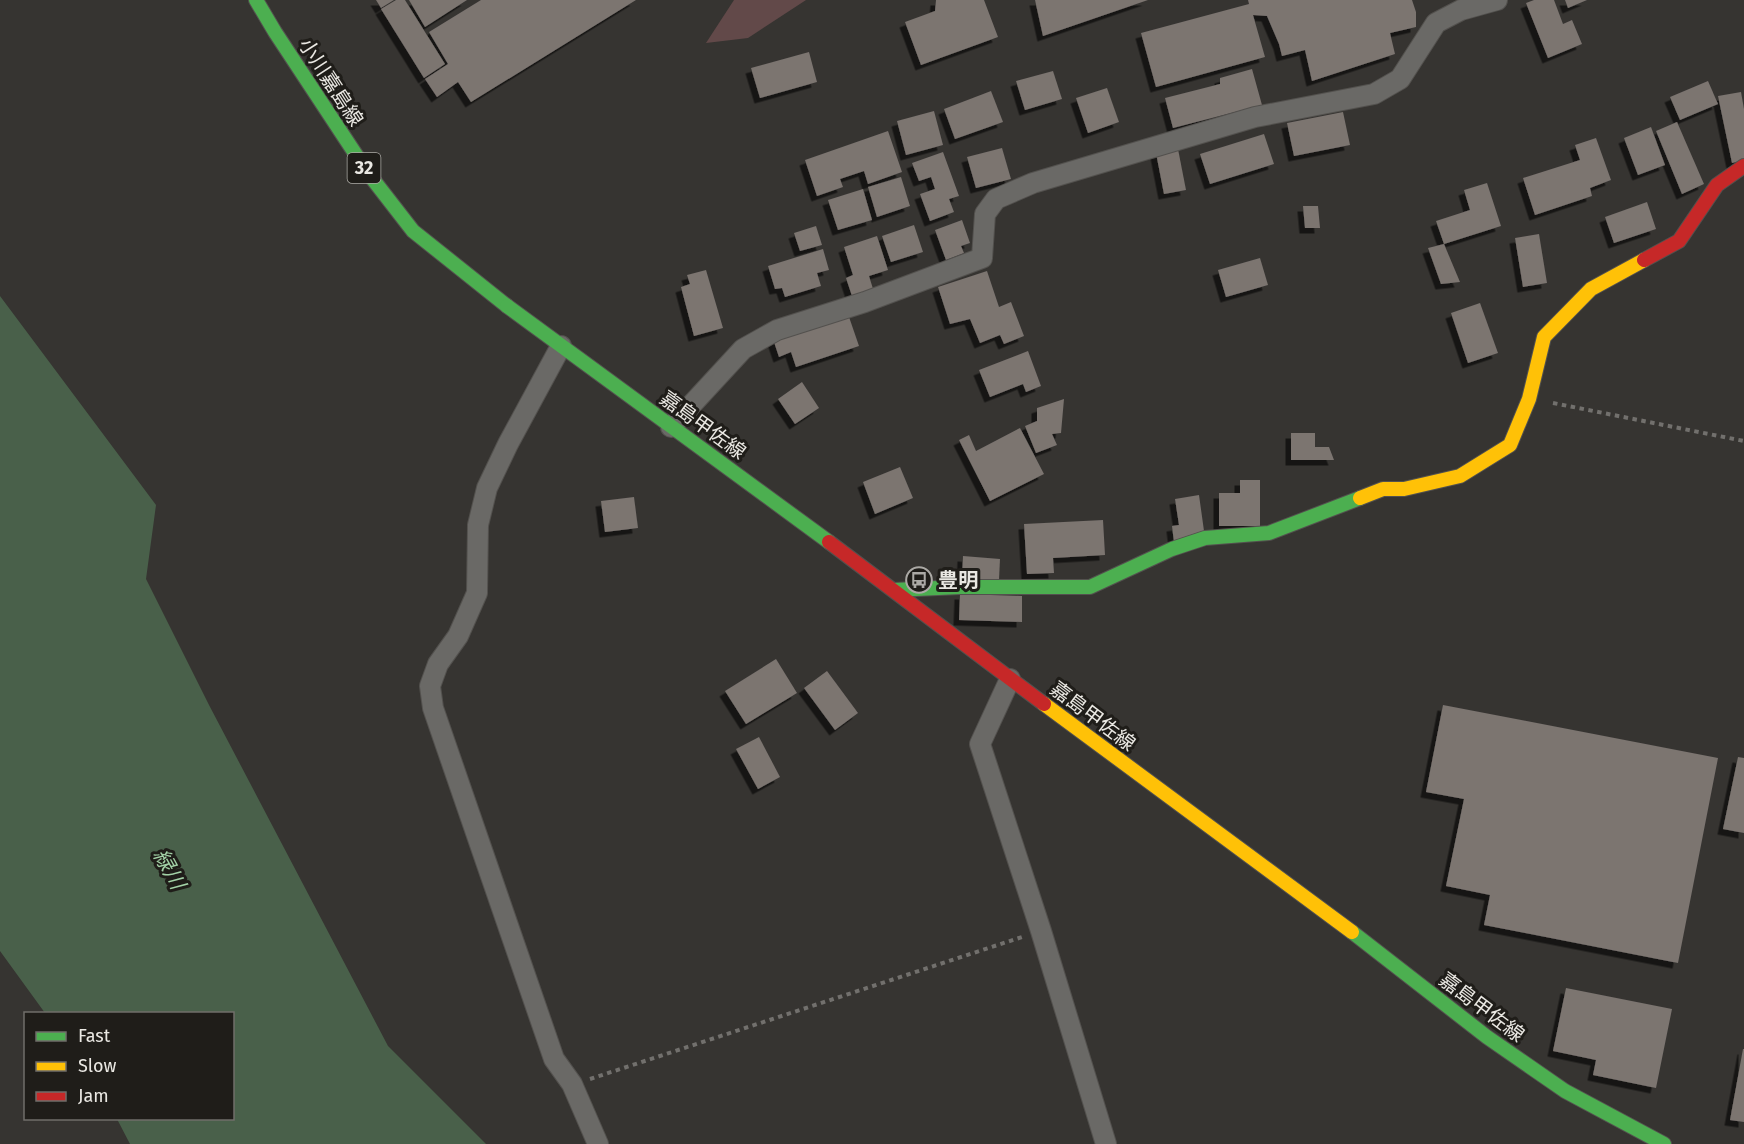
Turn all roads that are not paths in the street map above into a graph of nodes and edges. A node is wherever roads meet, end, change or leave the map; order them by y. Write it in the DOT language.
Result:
graph roads {
  1 [pos="256,0"];
  2 [pos="1497,0"];
  3 [pos="1744,165"];
  4 [pos="507,306"];
  5 [pos="561,346"];
  6 [pos="671,427"];
  7 [pos="894,590"];
  8 [pos="1010,679"];
  9 [pos="598,1144"];
  10 [pos="1106,1144"];
  11 [pos="1664,1144"];
  1 -- 4 [label="main road, 小川嘉島線 / 32"];
  2 -- 6 [label="street"];
  3 -- 7 [label="main road"];
  4 -- 5 [label="main road, 嘉島甲佐線"];
  5 -- 6 [label="main road, 嘉島甲佐線"];
  5 -- 9 [label="street"];
  6 -- 7 [label="main road, 嘉島甲佐線"];
  7 -- 8 [label="main road, 嘉島甲佐線"];
  8 -- 10 [label="street"];
  8 -- 11 [label="main road, 嘉島甲佐線"];
}
